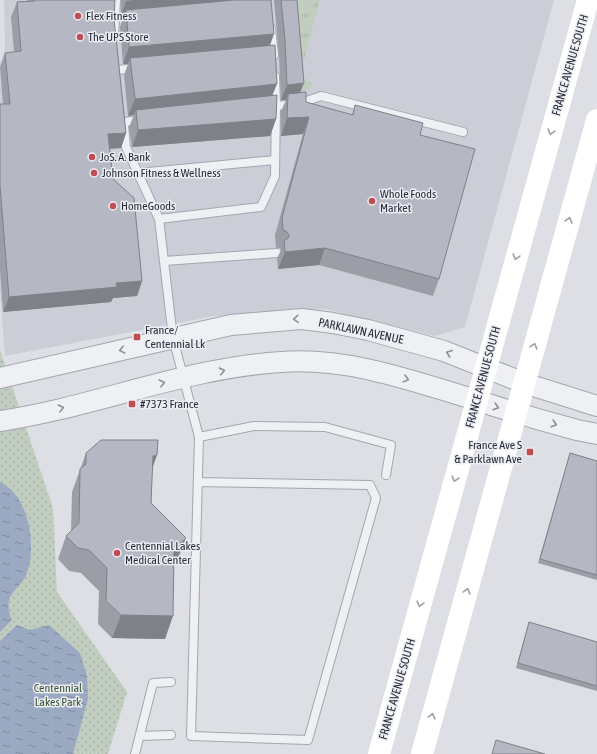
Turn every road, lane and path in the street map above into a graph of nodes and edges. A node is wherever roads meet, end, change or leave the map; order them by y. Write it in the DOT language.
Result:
graph roads {
  1 [pos="116,0"];
  2 [pos="588,0"];
  3 [pos="270,22"];
  4 [pos="115,41"];
  5 [pos="142,68"];
  6 [pos="118,70"];
  7 [pos="272,106"];
  8 [pos="154,119"];
  9 [pos="597,120"];
  10 [pos="463,132"];
  11 [pos="276,160"];
  12 [pos="138,173"];
  13 [pos="159,219"];
  14 [pos="277,253"];
  15 [pos="164,261"];
  16 [pos="173,338"];
  17 [pos="486,367"];
  18 [pos="7,376"];
  19 [pos="184,378"];
  20 [pos="524,383"];
  21 [pos="476,400"];
  22 [pos="597,406"];
  23 [pos="516,413"];
  24 [pos="0,421"];
  25 [pos="597,434"];
  26 [pos="199,437"];
  27 [pos="386,475"];
  28 [pos="198,482"];
  29 [pos="171,682"];
  30 [pos="171,735"];
  31 [pos="140,736"];
  32 [pos="135,754"];
  33 [pos="379,754"];
  34 [pos="422,754"];
  1 -- 4 [label="lane"];
  2 -- 17 [label="main road, FRANCE AVENUE SOUTH, one-way"];
  3 -- 7 [label="lane"];
  5 -- 6 [label="lane"];
  7 -- 10 [label="lane"];
  7 -- 11 [label="lane"];
  8 -- 12 [label="lane"];
  20 -- 9 [label="main road, one-way"];
  11 -- 12 [label="lane"];
  11 -- 13 [label="lane"];
  12 -- 13 [label="lane"];
  13 -- 15 [label="lane"];
  14 -- 15 [label="lane"];
  15 -- 16 [label="lane"];
  17 -- 16 [label="street, PARKLAWN AVENUE, one-way"];
  16 -- 18 [label="street, PARKLAWN AVENUE, one-way"];
  16 -- 19 [label="lane"];
  17 -- 20 [label="street, PARKLAWN AVENUE"];
  17 -- 21 [label="main road, FRANCE AVENUE SOUTH"];
  19 -- 21 [label="street, one-way"];
  24 -- 19 [label="street, one-way"];
  19 -- 26 [label="lane"];
  20 -- 22 [label="street, PARKLAWN AVENUE"];
  20 -- 23 [label="main road"];
  21 -- 23 [label="street, one-way"];
  21 -- 33 [label="main road, FRANCE AVENUE SOUTH, one-way"];
  23 -- 25 [label="street, one-way"];
  34 -- 23 [label="main road, one-way"];
  26 -- 27 [label="lane"];
  26 -- 28 [label="lane"];
  28 -- 28 [label="lane"];
  29 -- 31 [label="lane"];
  30 -- 31 [label="lane"];
  31 -- 32 [label="lane"];
}
